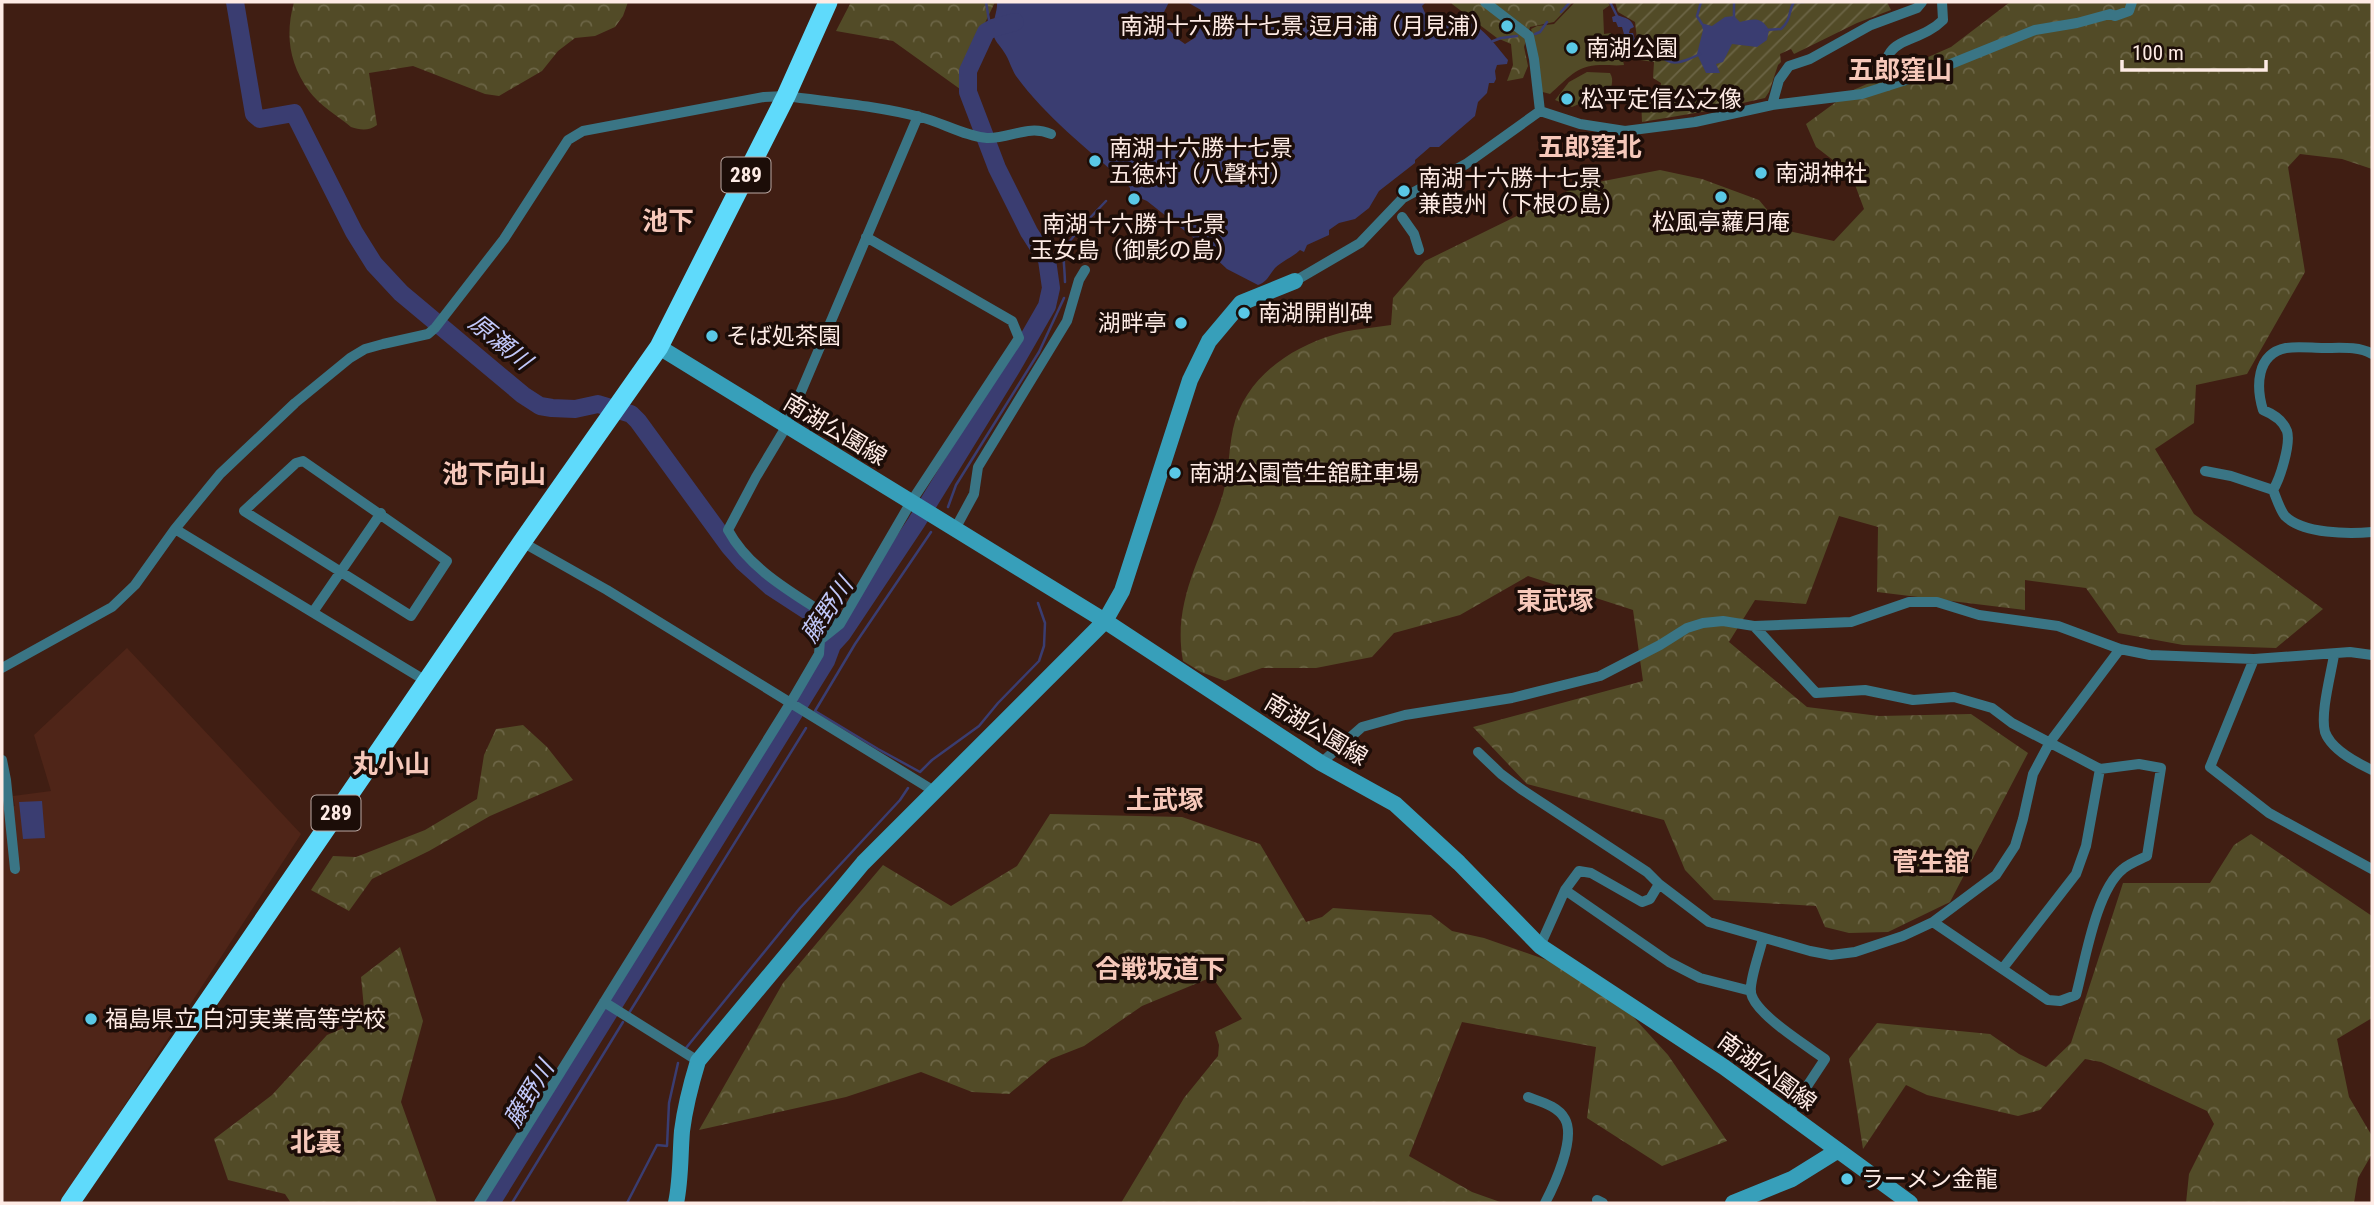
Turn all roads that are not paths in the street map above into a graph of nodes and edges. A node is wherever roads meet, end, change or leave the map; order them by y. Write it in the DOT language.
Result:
graph roads {
  1 [pos="828,2"];
  2 [pos="1485,2"];
  3 [pos="1895,2"];
  4 [pos="1922,2"];
  5 [pos="1942,2"];
  6 [pos="2132,2"];
  7 [pos="1902,14"];
  8 [pos="1888,86"];
  9 [pos="786,96"];
  10 [pos="1772,105"];
  11 [pos="1539,111"];
  12 [pos="918,116"];
  13 [pos="1051,134"];
  14 [pos="1402,217"];
  15 [pos="866,237"];
  16 [pos="1419,250"];
  17 [pos="1085,270"];
  18 [pos="1295,281"];
  19 [pos="659,347"];
  20 [pos="2372,354"];
  21 [pos="786,427"];
  22 [pos="2205,471"];
  23 [pos="2273,490"];
  24 [pos="911,502"];
  25 [pos="381,513"];
  26 [pos="175,529"];
  27 [pos="955,529"];
  28 [pos="2372,532"];
  29 [pos="522,542"];
  30 [pos="342,573"];
  31 [pos="313,612"];
  32 [pos="1105,621"];
  33 [pos="1754,626"];
  34 [pos="831,631"];
  35 [pos="2120,649"];
  36 [pos="2334,655"];
  37 [pos="2372,655"];
  38 [pos="2254,659"];
  39 [pos="2,668"];
  40 [pos="426,681"];
  41 [pos="791,702"];
  42 [pos="2050,742"];
  43 [pos="1478,752"];
  44 [pos="2,760"];
  45 [pos="1321,763"];
  46 [pos="2100,769"];
  47 [pos="2372,770"];
  48 [pos="933,791"];
  49 [pos="15,869"];
  50 [pos="2372,869"];
  51 [pos="1659,884"];
  52 [pos="1565,890"];
  53 [pos="1933,922"];
  54 [pos="1763,938"];
  55 [pos="1540,946"];
  56 [pos="2003,968"];
  57 [pos="1751,991"];
  58 [pos="604,1002"];
  59 [pos="698,1061"];
  60 [pos="1528,1097"];
  61 [pos="1788,1115"];
  62 [pos="1837,1151"];
  63 [pos="69,1203"];
  64 [pos="479,1203"];
  65 [pos="676,1203"];
  66 [pos="1545,1203"];
  67 [pos="1733,1203"];
  68 [pos="1910,1203"];
  1 -- 9 [label="highway, 289"];
  2 -- 11 [label="street"];
  3 -- 7 [label="street"];
  4 -- 7 [label="street"];
  5 -- 8 [label="street"];
  6 -- 8 [label="street"];
  7 -- 10 [label="street"];
  8 -- 10 [label="street"];
  9 -- 12 [label="street"];
  9 -- 19 [label="highway, 289"];
  9 -- 26 [label="street"];
  10 -- 11 [label="street"];
  11 -- 18 [label="street"];
  12 -- 13 [label="street"];
  12 -- 15 [label="street"];
  14 -- 16 [label="street"];
  15 -- 21 [label="street"];
  15 -- 24 [label="street"];
  17 -- 27 [label="street"];
  18 -- 32 [label="main road"];
  19 -- 21 [label="main road, 南湖公園線"];
  19 -- 29 [label="highway, 289"];
  20 -- 23 [label="street"];
  21 -- 24 [label="main road, 南湖公園線"];
  21 -- 34 [label="street"];
  22 -- 23 [label="street"];
  23 -- 28 [label="street"];
  24 -- 27 [label="main road, 南湖公園線"];
  24 -- 34 [label="street"];
  25 -- 30 [label="street"];
  25 -- 30 [label="street"];
  25 -- 30 [label="street"];
  26 -- 31 [label="street"];
  26 -- 39 [label="street"];
  27 -- 32 [label="main road, 南湖公園線"];
  29 -- 40 [label="highway, 289"];
  29 -- 41 [label="street"];
  30 -- 31 [label="street"];
  31 -- 40 [label="street"];
  32 -- 45 [label="main road, 南湖公園線"];
  32 -- 48 [label="main road"];
  33 -- 35 [label="street"];
  33 -- 42 [label="street"];
  33 -- 45 [label="street"];
  34 -- 41 [label="street"];
  35 -- 38 [label="street"];
  35 -- 42 [label="street"];
  36 -- 37 [label="street"];
  36 -- 38 [label="street"];
  36 -- 47 [label="street"];
  38 -- 50 [label="street"];
  40 -- 63 [label="highway, 289"];
  41 -- 48 [label="street"];
  41 -- 58 [label="street"];
  42 -- 46 [label="street"];
  42 -- 53 [label="street"];
  43 -- 51 [label="street"];
  44 -- 49 [label="street"];
  45 -- 55 [label="main road, 南湖公園線"];
  46 -- 56 [label="street"];
  46 -- 56 [label="street"];
  48 -- 59 [label="main road"];
  51 -- 52 [label="street"];
  51 -- 54 [label="street"];
  52 -- 55 [label="street"];
  52 -- 57 [label="street"];
  53 -- 54 [label="street"];
  53 -- 56 [label="street"];
  54 -- 57 [label="street"];
  55 -- 61 [label="main road, 南湖公園線"];
  57 -- 61 [label="street"];
  58 -- 59 [label="street"];
  58 -- 64 [label="street"];
  59 -- 65 [label="main road"];
  60 -- 66 [label="street"];
  61 -- 62 [label="main road, 南湖公園線"];
  62 -- 67 [label="main road"];
  62 -- 68 [label="main road, 南湖公園線"];
}
